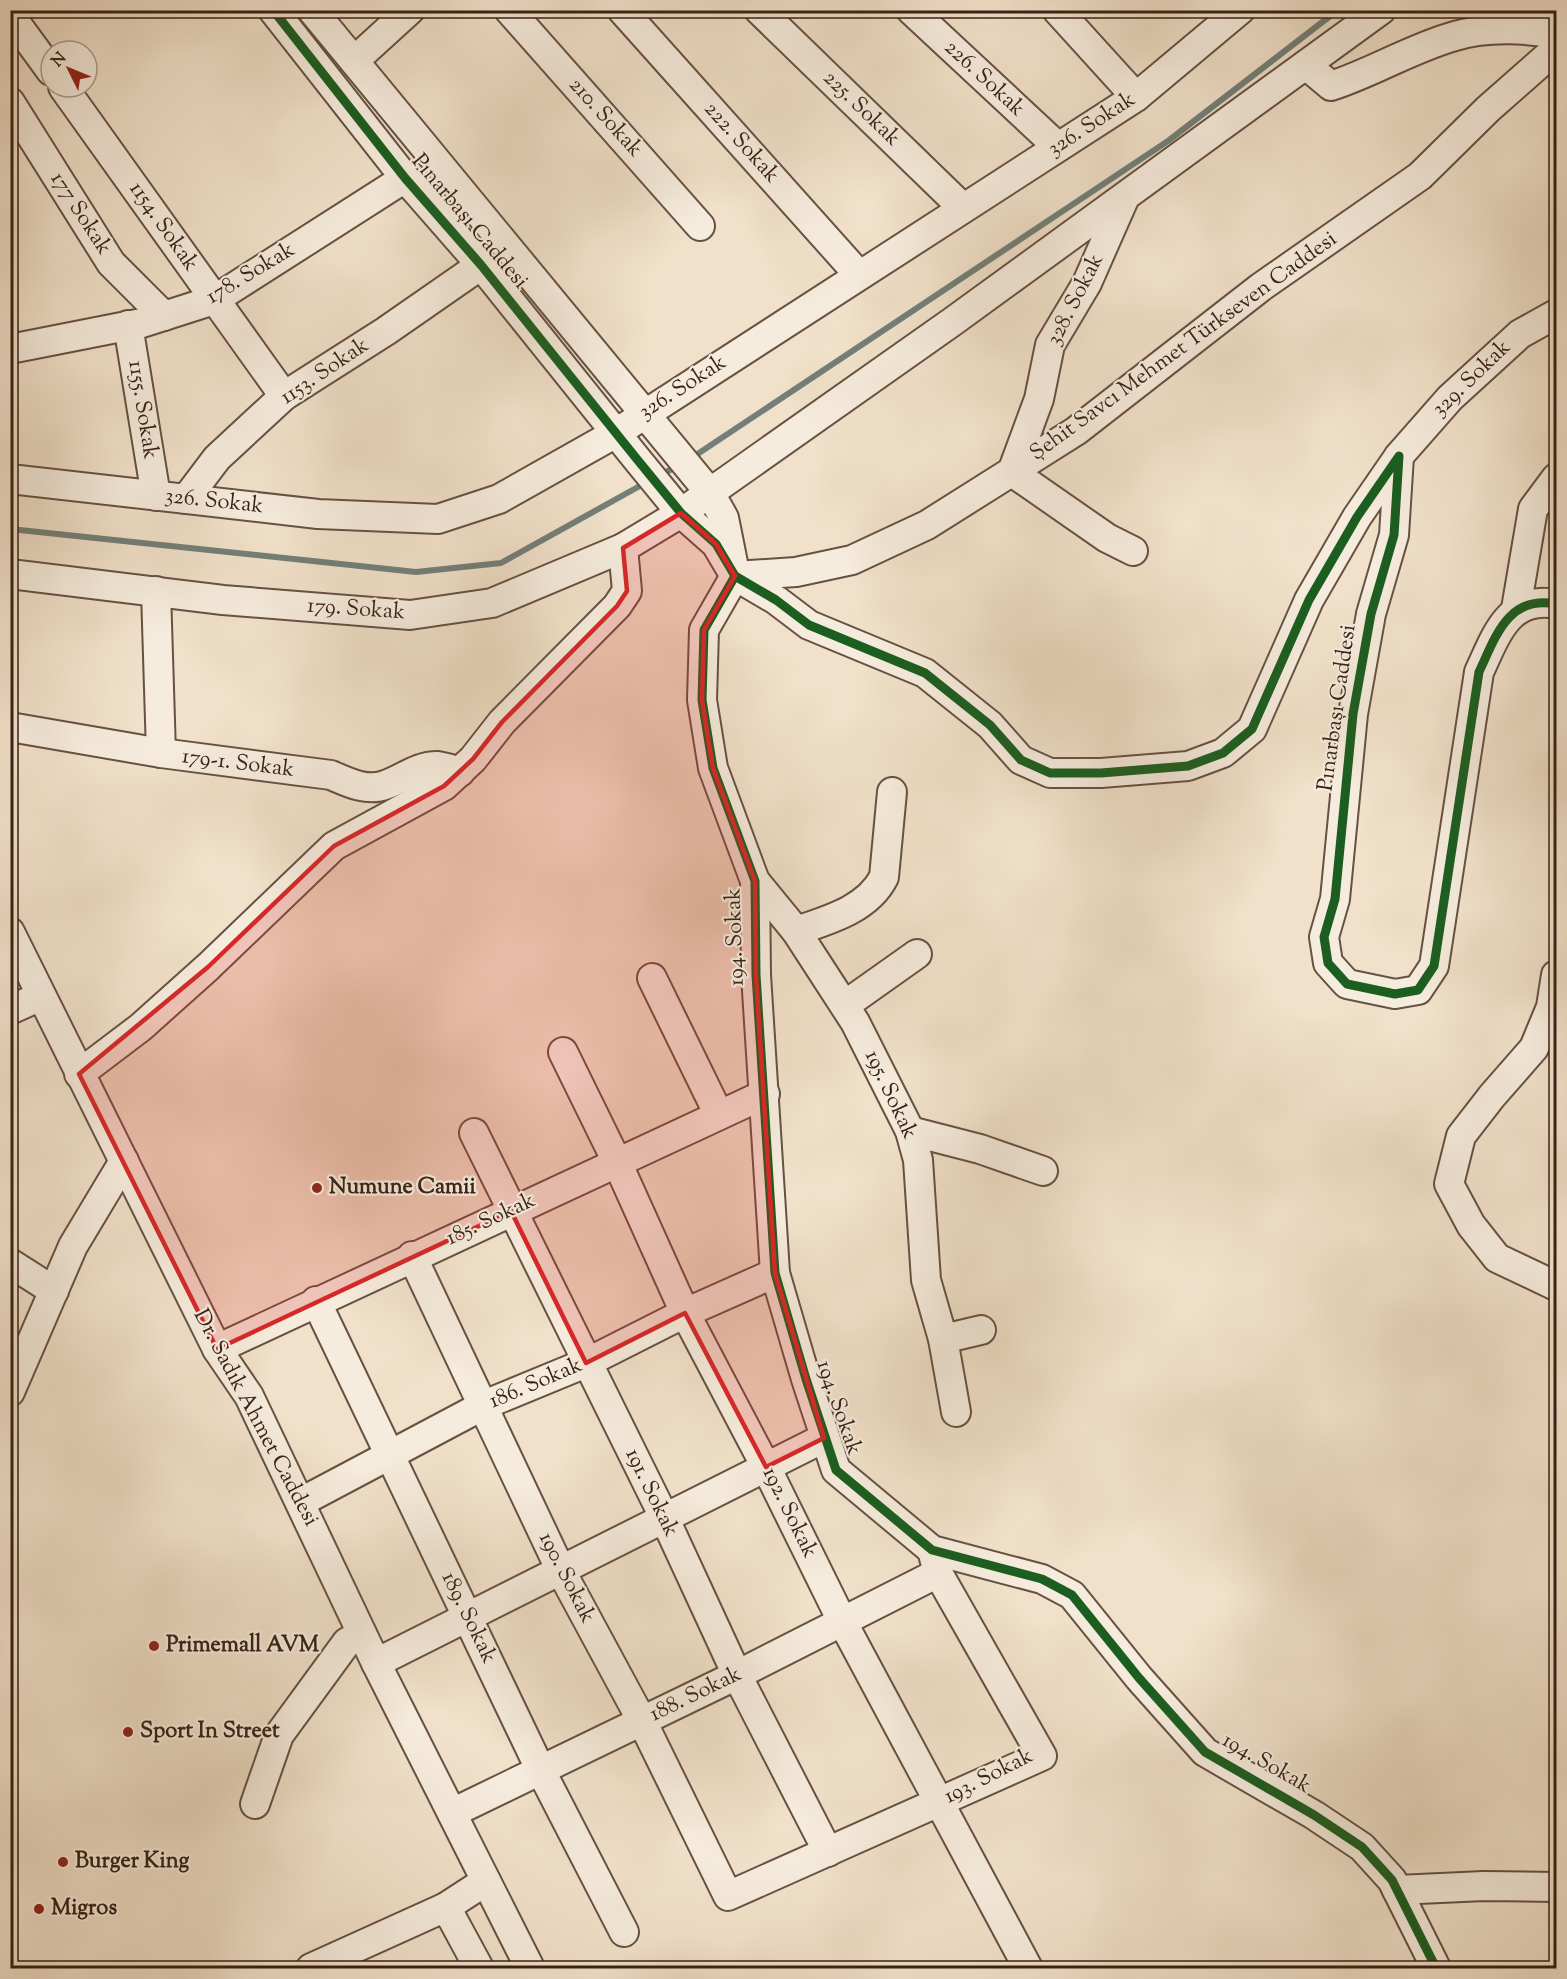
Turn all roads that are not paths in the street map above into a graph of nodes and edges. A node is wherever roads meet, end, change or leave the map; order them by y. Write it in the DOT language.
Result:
graph roads {
  1 [pos="273,10"];
  2 [pos="312,10"];
  3 [pos="410,10"];
  4 [pos="509,10"];
  5 [pos="622,10"];
  6 [pos="759,10"];
  7 [pos="911,10"];
  8 [pos="1058,10"];
  9 [pos="1381,10"];
  10 [pos="10,15"];
  11 [pos="1222,16"];
  12 [pos="1557,34"];
  13 [pos="1557,49"];
  14 [pos="39,55"];
  15 [pos="354,62"];
  16 [pos="1306,65"];
  17 [pos="1136,97"];
  18 [pos="72,99"];
  19 [pos="10,102"];
  20 [pos="1058,147"];
  21 [pos="405,178"];
  22 [pos="1125,197"];
  23 [pos="963,208"];
  24 [pos="700,226"];
  25 [pos="481,265"];
  26 [pos="859,275"];
  27 [pos="214,300"];
  28 [pos="1557,314"];
  29 [pos="164,316"];
  30 [pos="128,325"];
  31 [pos="10,350"];
  32 [pos="284,396"];
  33 [pos="645,412"];
  34 [pos="616,433"];
  35 [pos="1399,456"];
  36 [pos="1012,472"];
  37 [pos="1557,478"];
  38 [pos="10,479"];
  39 [pos="710,493"];
  40 [pos="156,496"];
  41 [pos="186,499"];
  42 [pos="681,513"];
  43 [pos="623,549"];
  44 [pos="1133,551"];
  45 [pos="10,574"];
  46 [pos="735,576"];
  47 [pos="156,591"];
  48 [pos="1557,604"];
  49 [pos="1516,609"];
  50 [pos="10,727"];
  51 [pos="161,753"];
  52 [pos="460,772"];
  53 [pos="892,792"];
  54 [pos="755,881"];
  55 [pos="796,931"];
  56 [pos="10,932"];
  57 [pos="917,954"];
  58 [pos="1557,975"];
  59 [pos="652,978"];
  60 [pos="41,996"];
  61 [pos="844,1005"];
  62 [pos="10,1010"];
  63 [pos="562,1052"];
  64 [pos="79,1074"];
  65 [pos="765,1094"];
  66 [pos="719,1115"];
  67 [pos="910,1131"];
  68 [pos="474,1133"];
  69 [pos="124,1161"];
  70 [pos="617,1162"];
  71 [pos="1043,1171"];
  72 [pos="511,1211"];
  73 [pos="412,1256"];
  74 [pos="10,1263"];
  75 [pos="775,1273"];
  76 [pos="1557,1287"];
  77 [pos="54,1291"];
  78 [pos="316,1301"];
  79 [pos="685,1313"];
  80 [pos="981,1330"];
  81 [pos="943,1339"];
  82 [pos="217,1349"];
  83 [pos="586,1363"];
  84 [pos="10,1392"];
  85 [pos="484,1405"];
  86 [pos="956,1412"];
  87 [pos="824,1437"];
  88 [pos="389,1454"];
  89 [pos="766,1467"];
  90 [pos="301,1502"];
  91 [pos="664,1517"];
  92 [pos="935,1561"];
  93 [pos="561,1571"];
  94 [pos="466,1616"];
  95 [pos="842,1621"];
  96 [pos="362,1634"];
  97 [pos="376,1663"];
  98 [pos="737,1675"];
  99 [pos="642,1721"];
  100 [pos="540,1769"];
  101 [pos="938,1803"];
  102 [pos="255,1804"];
  103 [pos="452,1813"];
  104 [pos="828,1852"];
  105 [pos="486,1881"];
  106 [pos="1557,1887"];
  107 [pos="1397,1890"];
  108 [pos="728,1896"];
  109 [pos="446,1907"];
  110 [pos="624,1932"];
  111 [pos="311,1968"];
  112 [pos="479,1968"];
  113 [pos="530,1968"];
  114 [pos="1028,1968"];
  115 [pos="1436,1968"];
  1 -- 21 [label="street, Pınarbaşı Caddesi"];
  2 -- 15 [label="street, Pınarbaşı Caddesi"];
  3 -- 15 [label="street"];
  4 -- 24 [label="street, 210. Sokak"];
  5 -- 26 [label="street, 222. Sokak"];
  6 -- 23 [label="street, 225. Sokak"];
  7 -- 20 [label="street, 226. Sokak"];
  8 -- 17 [label="street"];
  9 -- 16 [label="street"];
  10 -- 14 [label="street"];
  11 -- 17 [label="street, 326. Sokak"];
  12 -- 16 [label="street"];
  13 -- 36 [label="street, Şehit Savcı Mehmet Türkseven Caddesi"];
  15 -- 33 [label="street, Pınarbaşı Caddesi"];
  16 -- 22 [label="street"];
  17 -- 20 [label="street, 326. Sokak"];
  18 -- 27 [label="street, 1154. Sokak"];
  19 -- 29 [label="street, 177 Sokak"];
  20 -- 23 [label="street, 326. Sokak"];
  21 -- 25 [label="street, Pınarbaşı Caddesi"];
  21 -- 27 [label="street, 178. Sokak"];
  22 -- 36 [label="street, 328. Sokak"];
  22 -- 39 [label="street"];
  23 -- 26 [label="street, 326. Sokak"];
  25 -- 32 [label="street, 1153. Sokak"];
  25 -- 34 [label="street, Pınarbaşı Caddesi"];
  26 -- 33 [label="street, 326. Sokak"];
  27 -- 29 [label="street, 178. Sokak"];
  27 -- 32 [label="street, 1154. Sokak"];
  28 -- 35 [label="street, 329. Sokak"];
  29 -- 30 [label="street, 178. Sokak"];
  30 -- 31 [label="street, 178. Sokak"];
  30 -- 40 [label="street, 1155. Sokak"];
  32 -- 41 [label="street, 1153. Sokak"];
  33 -- 34 [label="street, 326. Sokak"];
  33 -- 39 [label="street, Pınarbaşı Caddesi"];
  34 -- 41 [label="street, 326. Sokak"];
  34 -- 42 [label="street, Pınarbaşı Caddesi"];
  35 -- 46 [label="street"];
  35 -- 49 [label="street, Pınarbaşı Caddesi"];
  36 -- 44 [label="street"];
  36 -- 46 [label="street, Şehit Savcı Mehmet Türkseven Caddesi"];
  37 -- 49 [label="street"];
  38 -- 40 [label="street, 326. Sokak"];
  39 -- 42 [label="street"];
  39 -- 46 [label="street, Pınarbaşı Caddesi"];
  40 -- 41 [label="street, 326. Sokak"];
  42 -- 43 [label="street, 179. Sokak"];
  42 -- 46 [label="street, Pınarbaşı Caddesi"];
  43 -- 47 [label="street, 179. Sokak"];
  43 -- 52 [label="street"];
  45 -- 47 [label="street, 179. Sokak"];
  46 -- 54 [label="street, 194. Sokak"];
  47 -- 51 [label="street"];
  48 -- 49 [label="street"];
  50 -- 51 [label="street, 179-1. Sokak"];
  51 -- 52 [label="street, 179-1. Sokak"];
  52 -- 64 [label="street"];
  53 -- 55 [label="street"];
  54 -- 55 [label="street, 195. Sokak"];
  54 -- 65 [label="street, 194. Sokak"];
  55 -- 61 [label="street, 195. Sokak"];
  56 -- 60 [label="street, Dr. Sadık Ahmet Caddesi"];
  57 -- 61 [label="street"];
  58 -- 76 [label="street"];
  59 -- 66 [label="street"];
  60 -- 62 [label="street"];
  60 -- 64 [label="street, Dr. Sadık Ahmet Caddesi"];
  61 -- 67 [label="street, 195. Sokak"];
  63 -- 70 [label="street, 192. Sokak"];
  64 -- 69 [label="street, Dr. Sadık Ahmet Caddesi"];
  65 -- 66 [label="street, 185. Sokak"];
  65 -- 75 [label="street, 194. Sokak"];
  66 -- 70 [label="street, 185. Sokak"];
  67 -- 71 [label="street"];
  67 -- 81 [label="street, 195. Sokak"];
  68 -- 72 [label="street, 191. Sokak"];
  69 -- 77 [label="street"];
  69 -- 82 [label="street, Dr. Sadık Ahmet Caddesi"];
  70 -- 72 [label="street, 185. Sokak"];
  70 -- 79 [label="street, 192. Sokak"];
  72 -- 73 [label="street, 185. Sokak"];
  72 -- 83 [label="street, 191. Sokak"];
  73 -- 78 [label="street, 185. Sokak"];
  73 -- 85 [label="street, 190. Sokak"];
  74 -- 77 [label="street"];
  75 -- 79 [label="street, 186. Sokak"];
  75 -- 87 [label="street, 194. Sokak"];
  77 -- 84 [label="street"];
  78 -- 82 [label="street, 185. Sokak"];
  78 -- 88 [label="street, 189. Sokak"];
  79 -- 83 [label="street, 186. Sokak"];
  79 -- 89 [label="street, 192. Sokak"];
  80 -- 81 [label="street"];
  81 -- 86 [label="street, 195. Sokak"];
  82 -- 90 [label="street, Dr. Sadık Ahmet Caddesi"];
  83 -- 85 [label="street, 186. Sokak"];
  83 -- 91 [label="street, 191. Sokak"];
  85 -- 88 [label="street, 186. Sokak"];
  85 -- 93 [label="street, 190. Sokak"];
  87 -- 89 [label="street"];
  87 -- 92 [label="street, 194. Sokak"];
  88 -- 90 [label="street, 186. Sokak"];
  88 -- 94 [label="street, 189. Sokak"];
  89 -- 91 [label="street"];
  89 -- 95 [label="street, 192. Sokak"];
  90 -- 96 [label="street, Dr. Sadık Ahmet Caddesi"];
  91 -- 93 [label="street"];
  91 -- 98 [label="street, 191. Sokak"];
  92 -- 95 [label="street, 188. Sokak"];
  92 -- 101 [label="street, 193. Sokak"];
  92 -- 107 [label="street, 194. Sokak"];
  93 -- 94 [label="street"];
  93 -- 99 [label="street, 190. Sokak"];
  94 -- 97 [label="street"];
  94 -- 100 [label="street, 189. Sokak"];
  95 -- 98 [label="street, 188. Sokak"];
  95 -- 101 [label="street, 192. Sokak"];
  96 -- 97 [label="street, Dr. Sadık Ahmet Caddesi"];
  96 -- 102 [label="street"];
  97 -- 103 [label="street, Dr. Sadık Ahmet Caddesi"];
  98 -- 99 [label="street, 188. Sokak"];
  98 -- 104 [label="street, 191. Sokak"];
  99 -- 100 [label="street, 188. Sokak"];
  99 -- 108 [label="street, 190. Sokak"];
  100 -- 103 [label="street, 188. Sokak"];
  100 -- 110 [label="street, 189. Sokak"];
  101 -- 104 [label="street, 193. Sokak"];
  101 -- 114 [label="street, 192. Sokak"];
  103 -- 105 [label="street, Dr. Sadık Ahmet Caddesi"];
  104 -- 108 [label="street, 193. Sokak"];
  105 -- 109 [label="street"];
  105 -- 113 [label="street, Dr. Sadık Ahmet Caddesi"];
  106 -- 107 [label="street"];
  107 -- 115 [label="street, 194. Sokak"];
  109 -- 111 [label="street"];
  109 -- 112 [label="street"];
}
